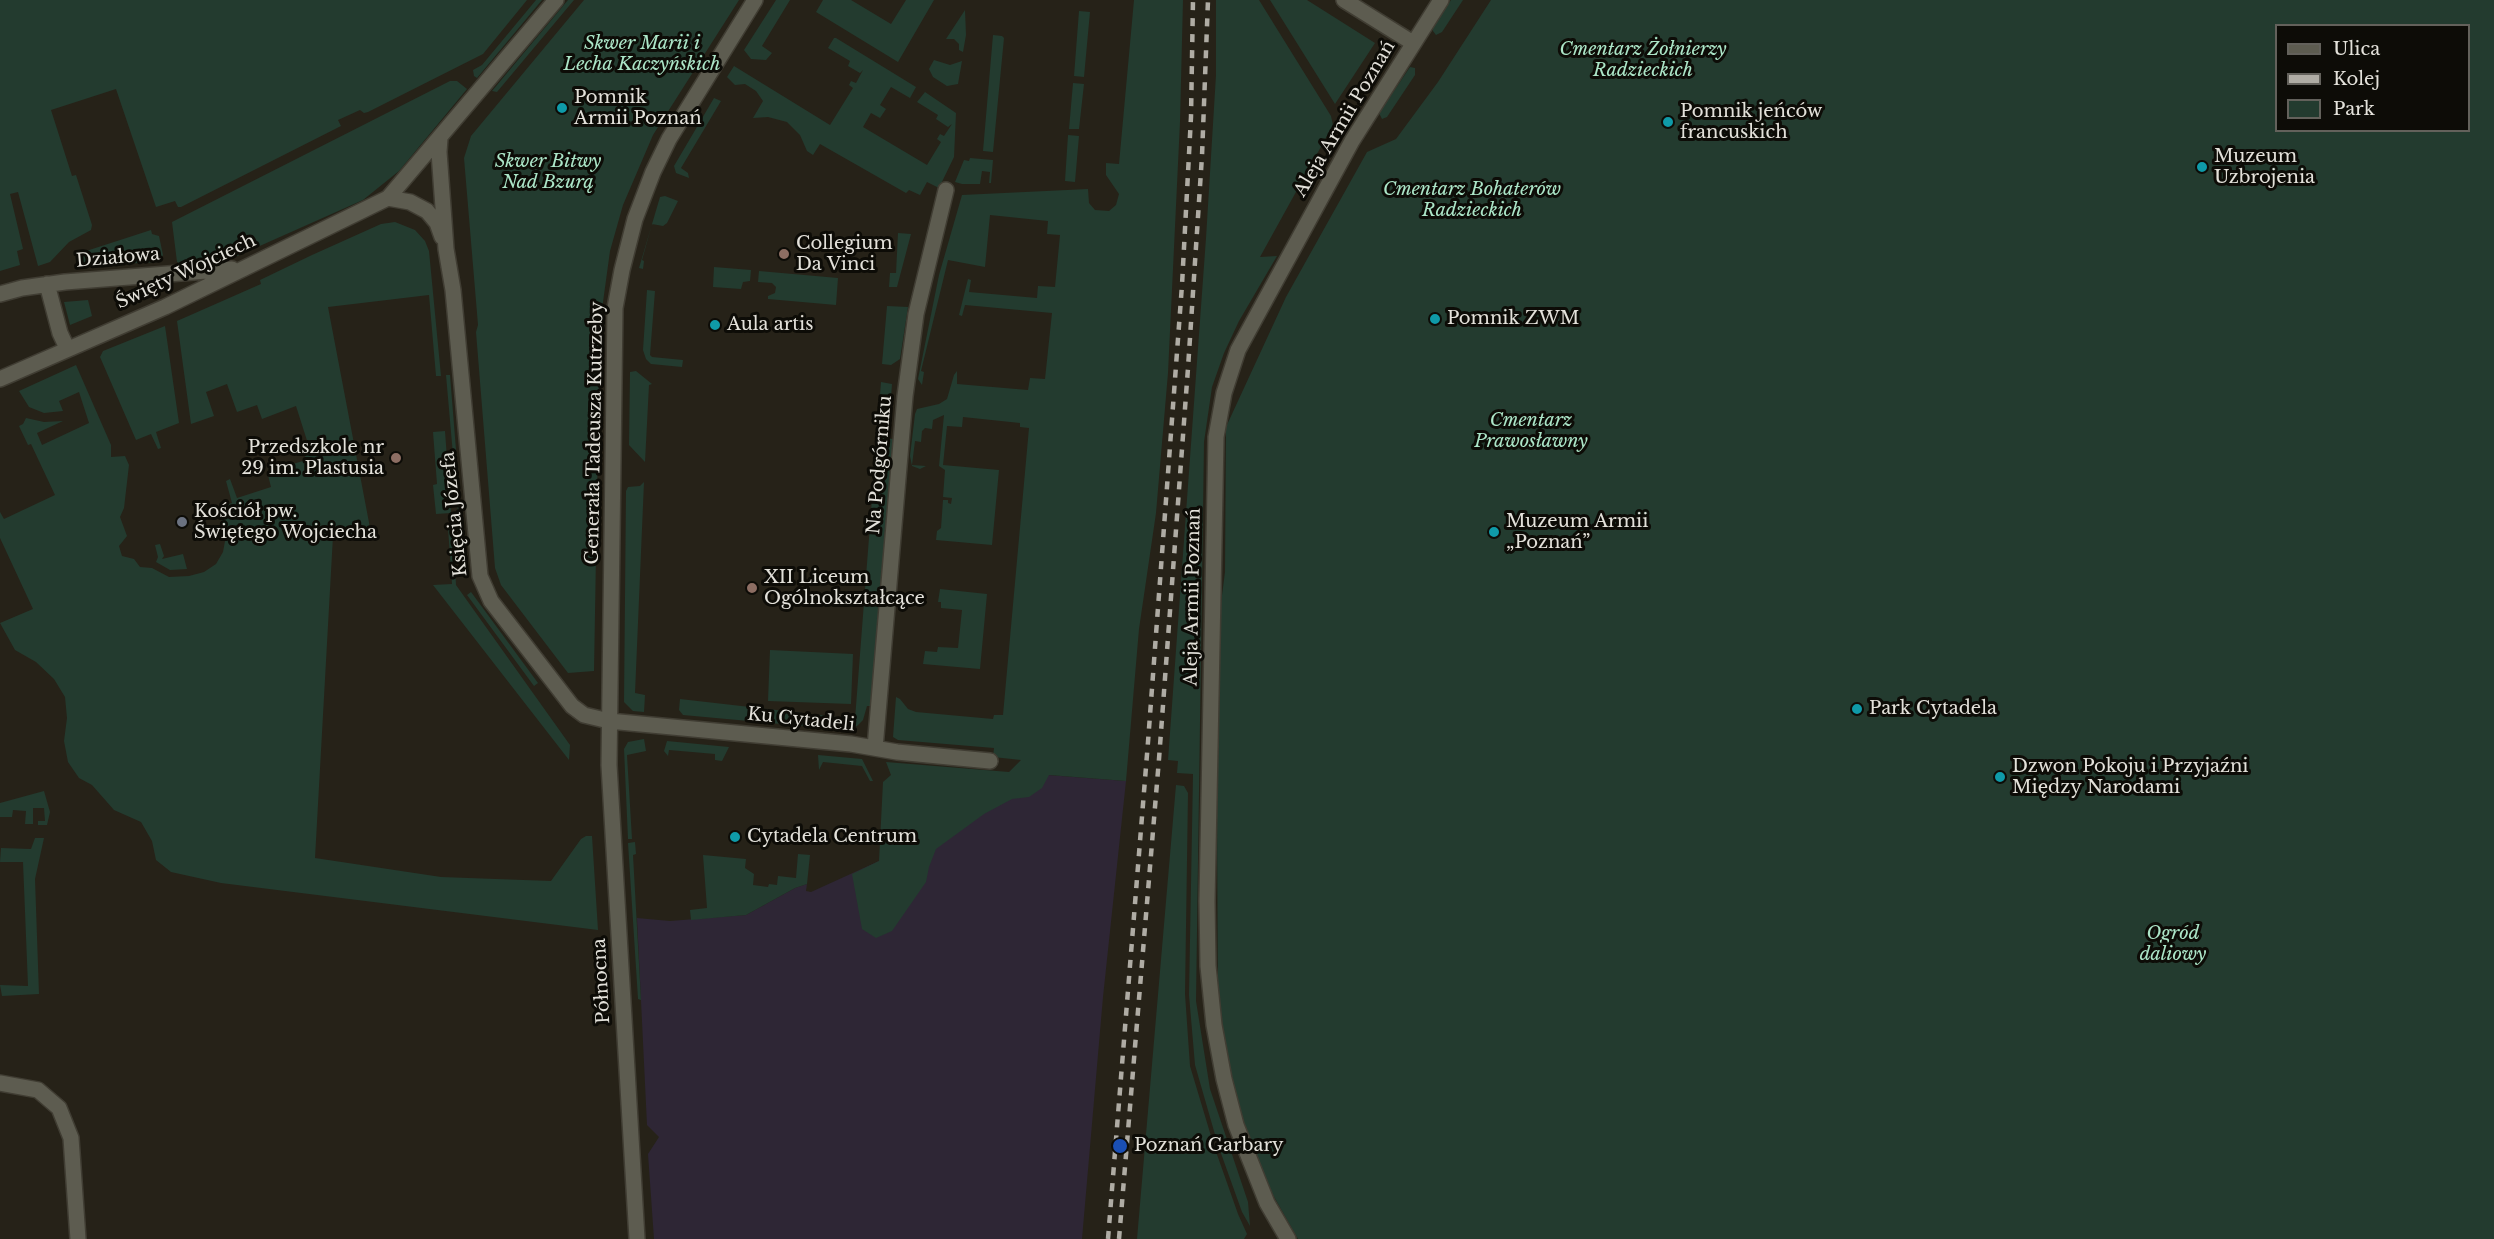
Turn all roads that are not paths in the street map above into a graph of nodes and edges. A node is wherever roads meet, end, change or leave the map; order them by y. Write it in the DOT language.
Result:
graph roads {
  1 [pos="556,0"];
  2 [pos="755,0"];
  3 [pos="1344,0"];
  4 [pos="1441,0"];
  5 [pos="1413,43"];
  6 [pos="440,138"];
  7 [pos="946,190"];
  8 [pos="388,198"];
  9 [pos="446,249"];
  10 [pos="241,268"];
  11 [pos="47,284"];
  12 [pos="0,294"];
  13 [pos="67,348"];
  14 [pos="0,379"];
  15 [pos="609,721"];
  16 [pos="875,748"];
  17 [pos="990,761"];
  18 [pos="0,1083"];
  19 [pos="78,1239"];
  20 [pos="637,1239"];
  21 [pos="1288,1239"];
  1 -- 6 [label="street"];
  2 -- 15 [label="street, Generała Tadeusza Kutrzeby"];
  3 -- 5 [label="street"];
  4 -- 5 [label="street, Aleja Armii Poznań"];
  5 -- 21 [label="street, Aleja Armii Poznań"];
  6 -- 8 [label="street"];
  6 -- 9 [label="street, Księcia Józefa"];
  7 -- 16 [label="street, Na Podgórniku"];
  8 -- 9 [label="street, Księcia Józefa"];
  8 -- 10 [label="street, Święty Wojciech"];
  9 -- 15 [label="street, Księcia Józefa"];
  10 -- 11 [label="street, Działowa"];
  10 -- 13 [label="street, Święty Wojciech"];
  11 -- 12 [label="street, Działowa"];
  11 -- 13 [label="street"];
  13 -- 14 [label="street, Święty Wojciech"];
  15 -- 16 [label="street, Ku Cytadeli"];
  15 -- 20 [label="street, Północna"];
  16 -- 17 [label="street, Ku Cytadeli"];
  18 -- 19 [label="street"];
}
